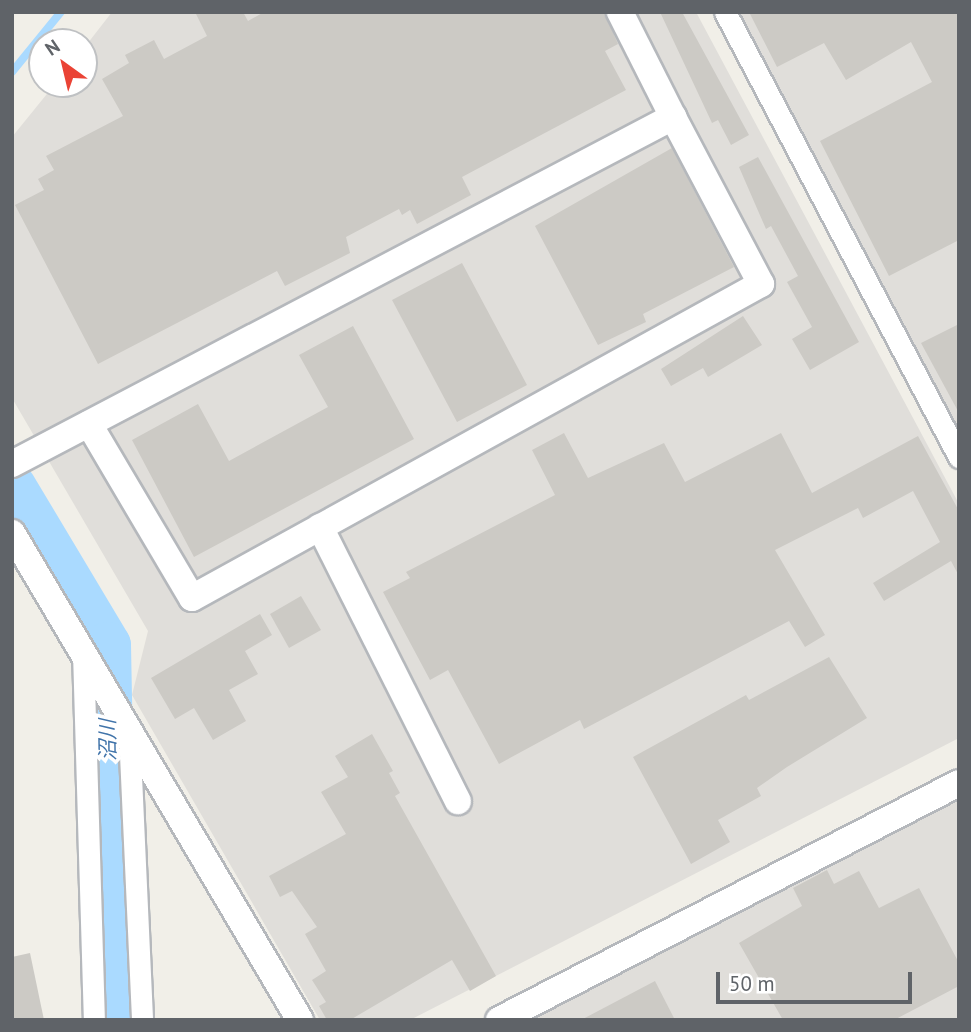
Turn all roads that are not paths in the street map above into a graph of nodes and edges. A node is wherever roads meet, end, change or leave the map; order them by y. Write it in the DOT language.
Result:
graph roads {
  1 [pos="620,12"];
  2 [pos="725,12"];
  3 [pos="673,117"];
  4 [pos="89,424"];
  5 [pos="959,457"];
  6 [pos="16,462"];
  7 [pos="320,527"];
  8 [pos="12,533"];
  9 [pos="87,660"];
  10 [pos="127,727"];
  11 [pos="959,783"];
  12 [pos="458,801"];
  13 [pos="94,1020"];
  14 [pos="142,1020"];
  15 [pos="300,1020"];
  16 [pos="499,1020"];
  1 -- 3 [label="street"];
  2 -- 5 [label="street"];
  3 -- 4 [label="street"];
  3 -- 7 [label="street"];
  4 -- 6 [label="street"];
  4 -- 7 [label="street"];
  7 -- 12 [label="street"];
  8 -- 9 [label="street"];
  9 -- 10 [label="street"];
  9 -- 13 [label="street"];
  10 -- 14 [label="street"];
  10 -- 15 [label="street"];
  11 -- 16 [label="street"];
}
